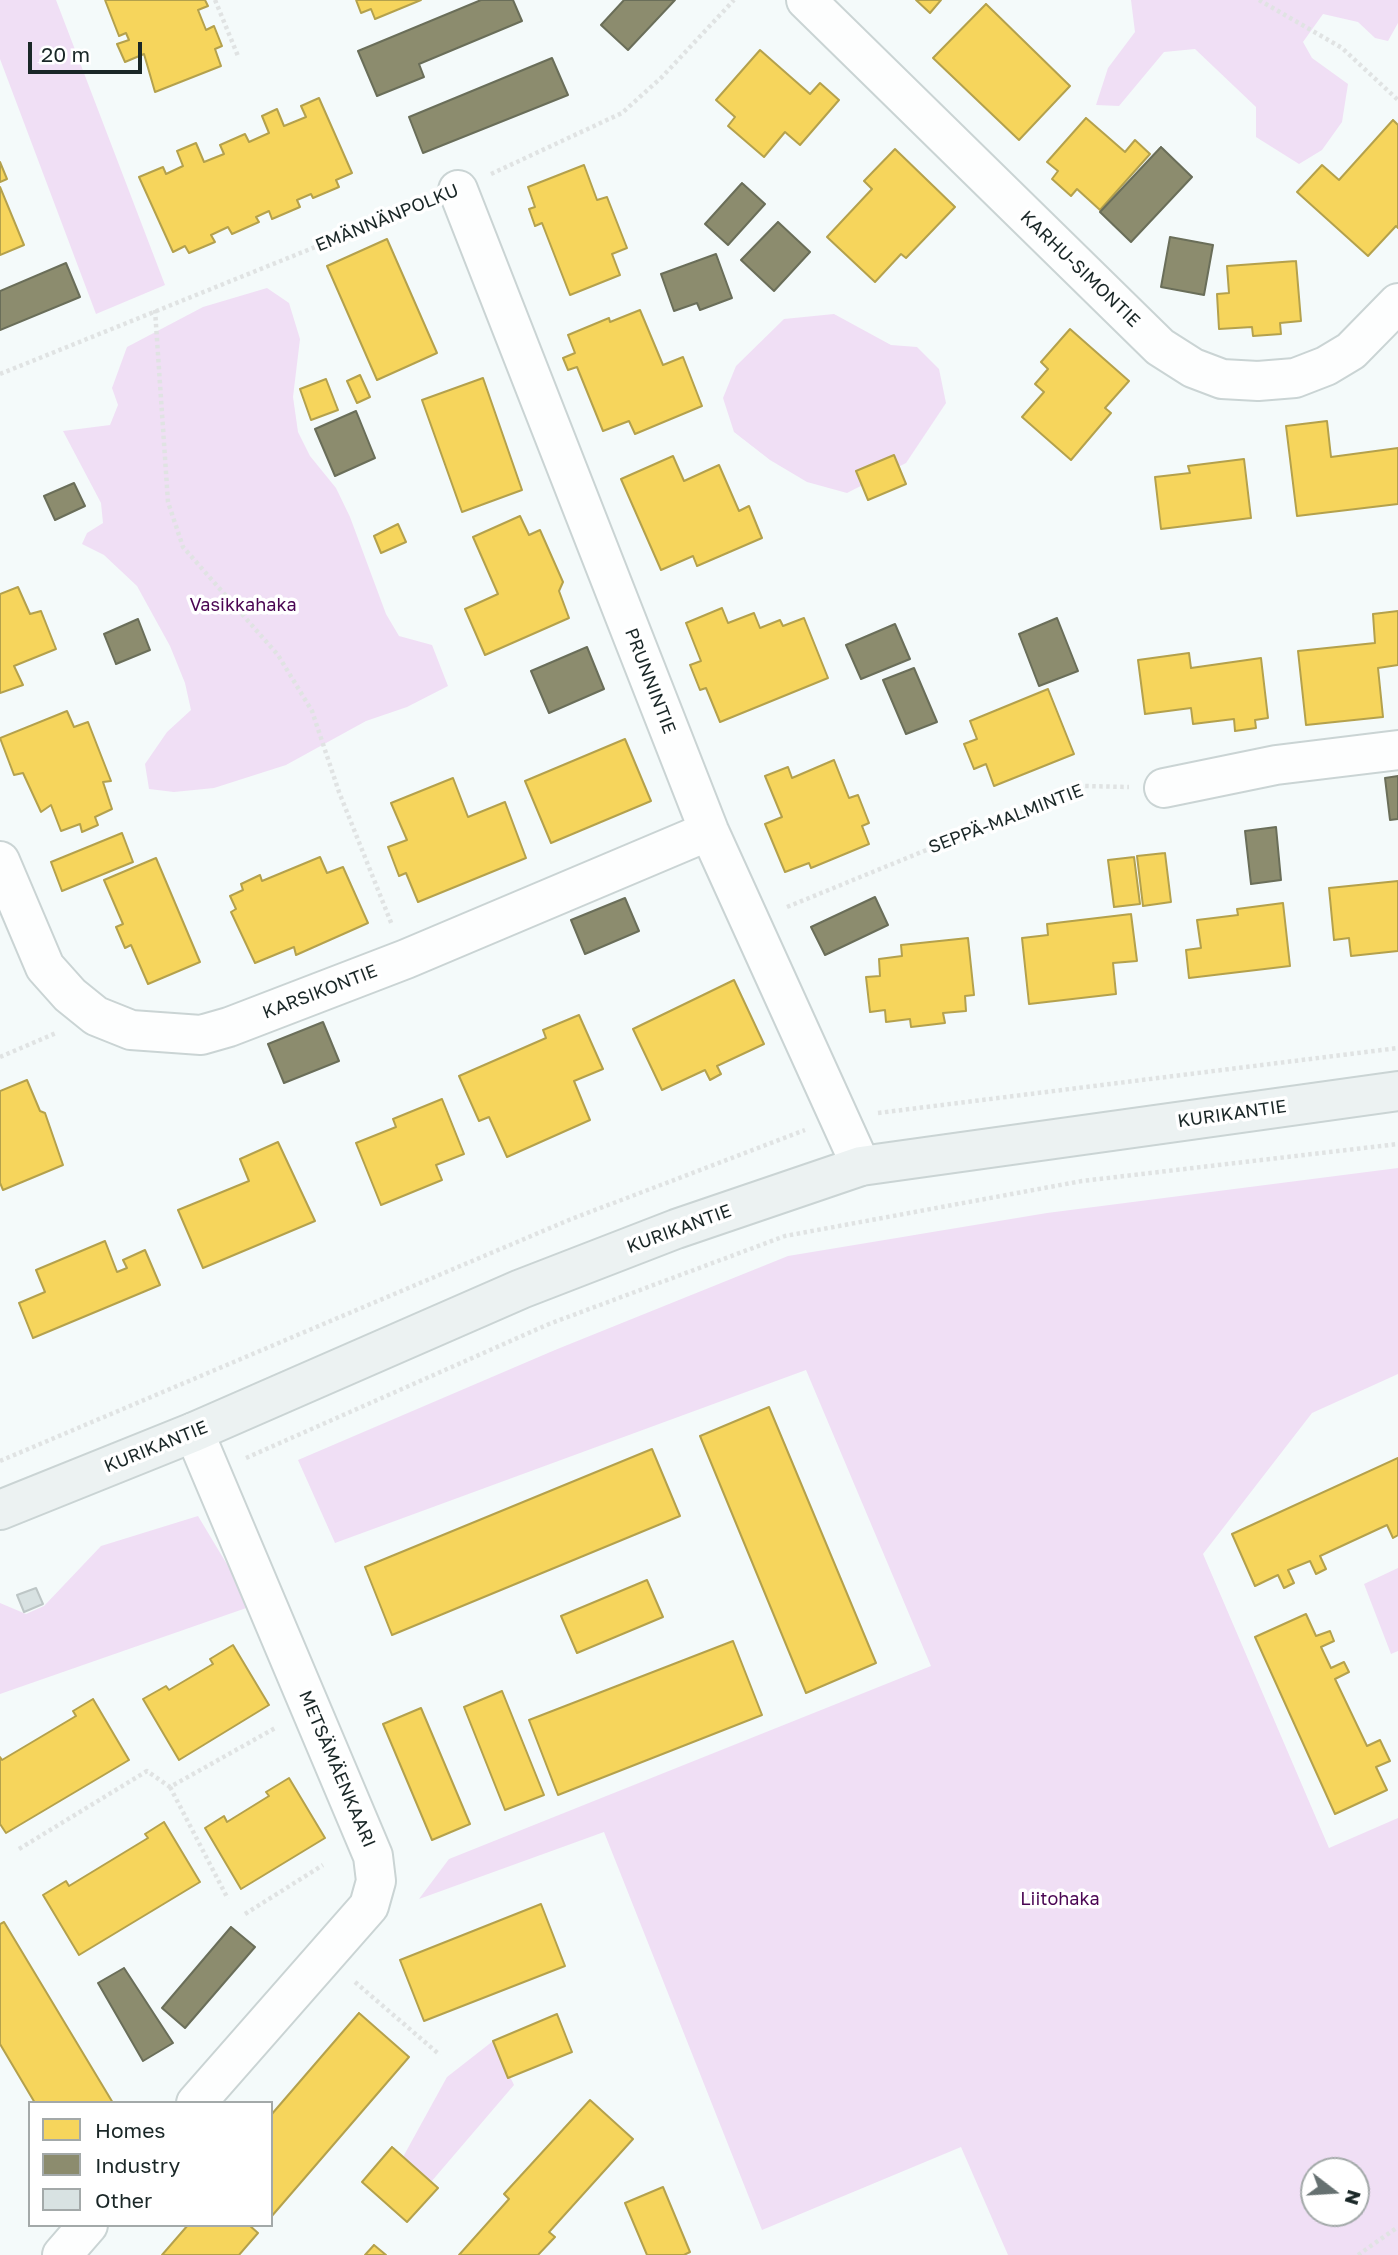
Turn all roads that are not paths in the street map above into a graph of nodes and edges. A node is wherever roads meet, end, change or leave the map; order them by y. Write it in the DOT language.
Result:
graph roads {
  1 [pos="806,0"];
  2 [pos="458,190"];
  3 [pos="1398,303"];
  4 [pos="1398,750"];
  5 [pos="1164,788"];
  6 [pos="709,831"];
  7 [pos="0,861"];
  8 [pos="1398,1091"];
  9 [pos="861,1166"];
  10 [pos="194,1432"];
  11 [pos="0,1510"];
  12 [pos="198,2101"];
  13 [pos="86,2227"];
  14 [pos="62,2255"];
  1 -- 3 [label="street, KARHU-SIMONTIE"];
  2 -- 6 [label="street, PRUNNINTIE"];
  4 -- 5 [label="street"];
  6 -- 7 [label="street, KARSIKONTIE"];
  6 -- 9 [label="street, PRUNNINTIE"];
  8 -- 9 [label="main road, KURIKANTIE"];
  9 -- 10 [label="main road, KURIKANTIE"];
  10 -- 11 [label="main road, KURIKANTIE"];
  10 -- 12 [label="street, METSÄMÄENKAARI"];
  13 -- 14 [label="street"];
}
